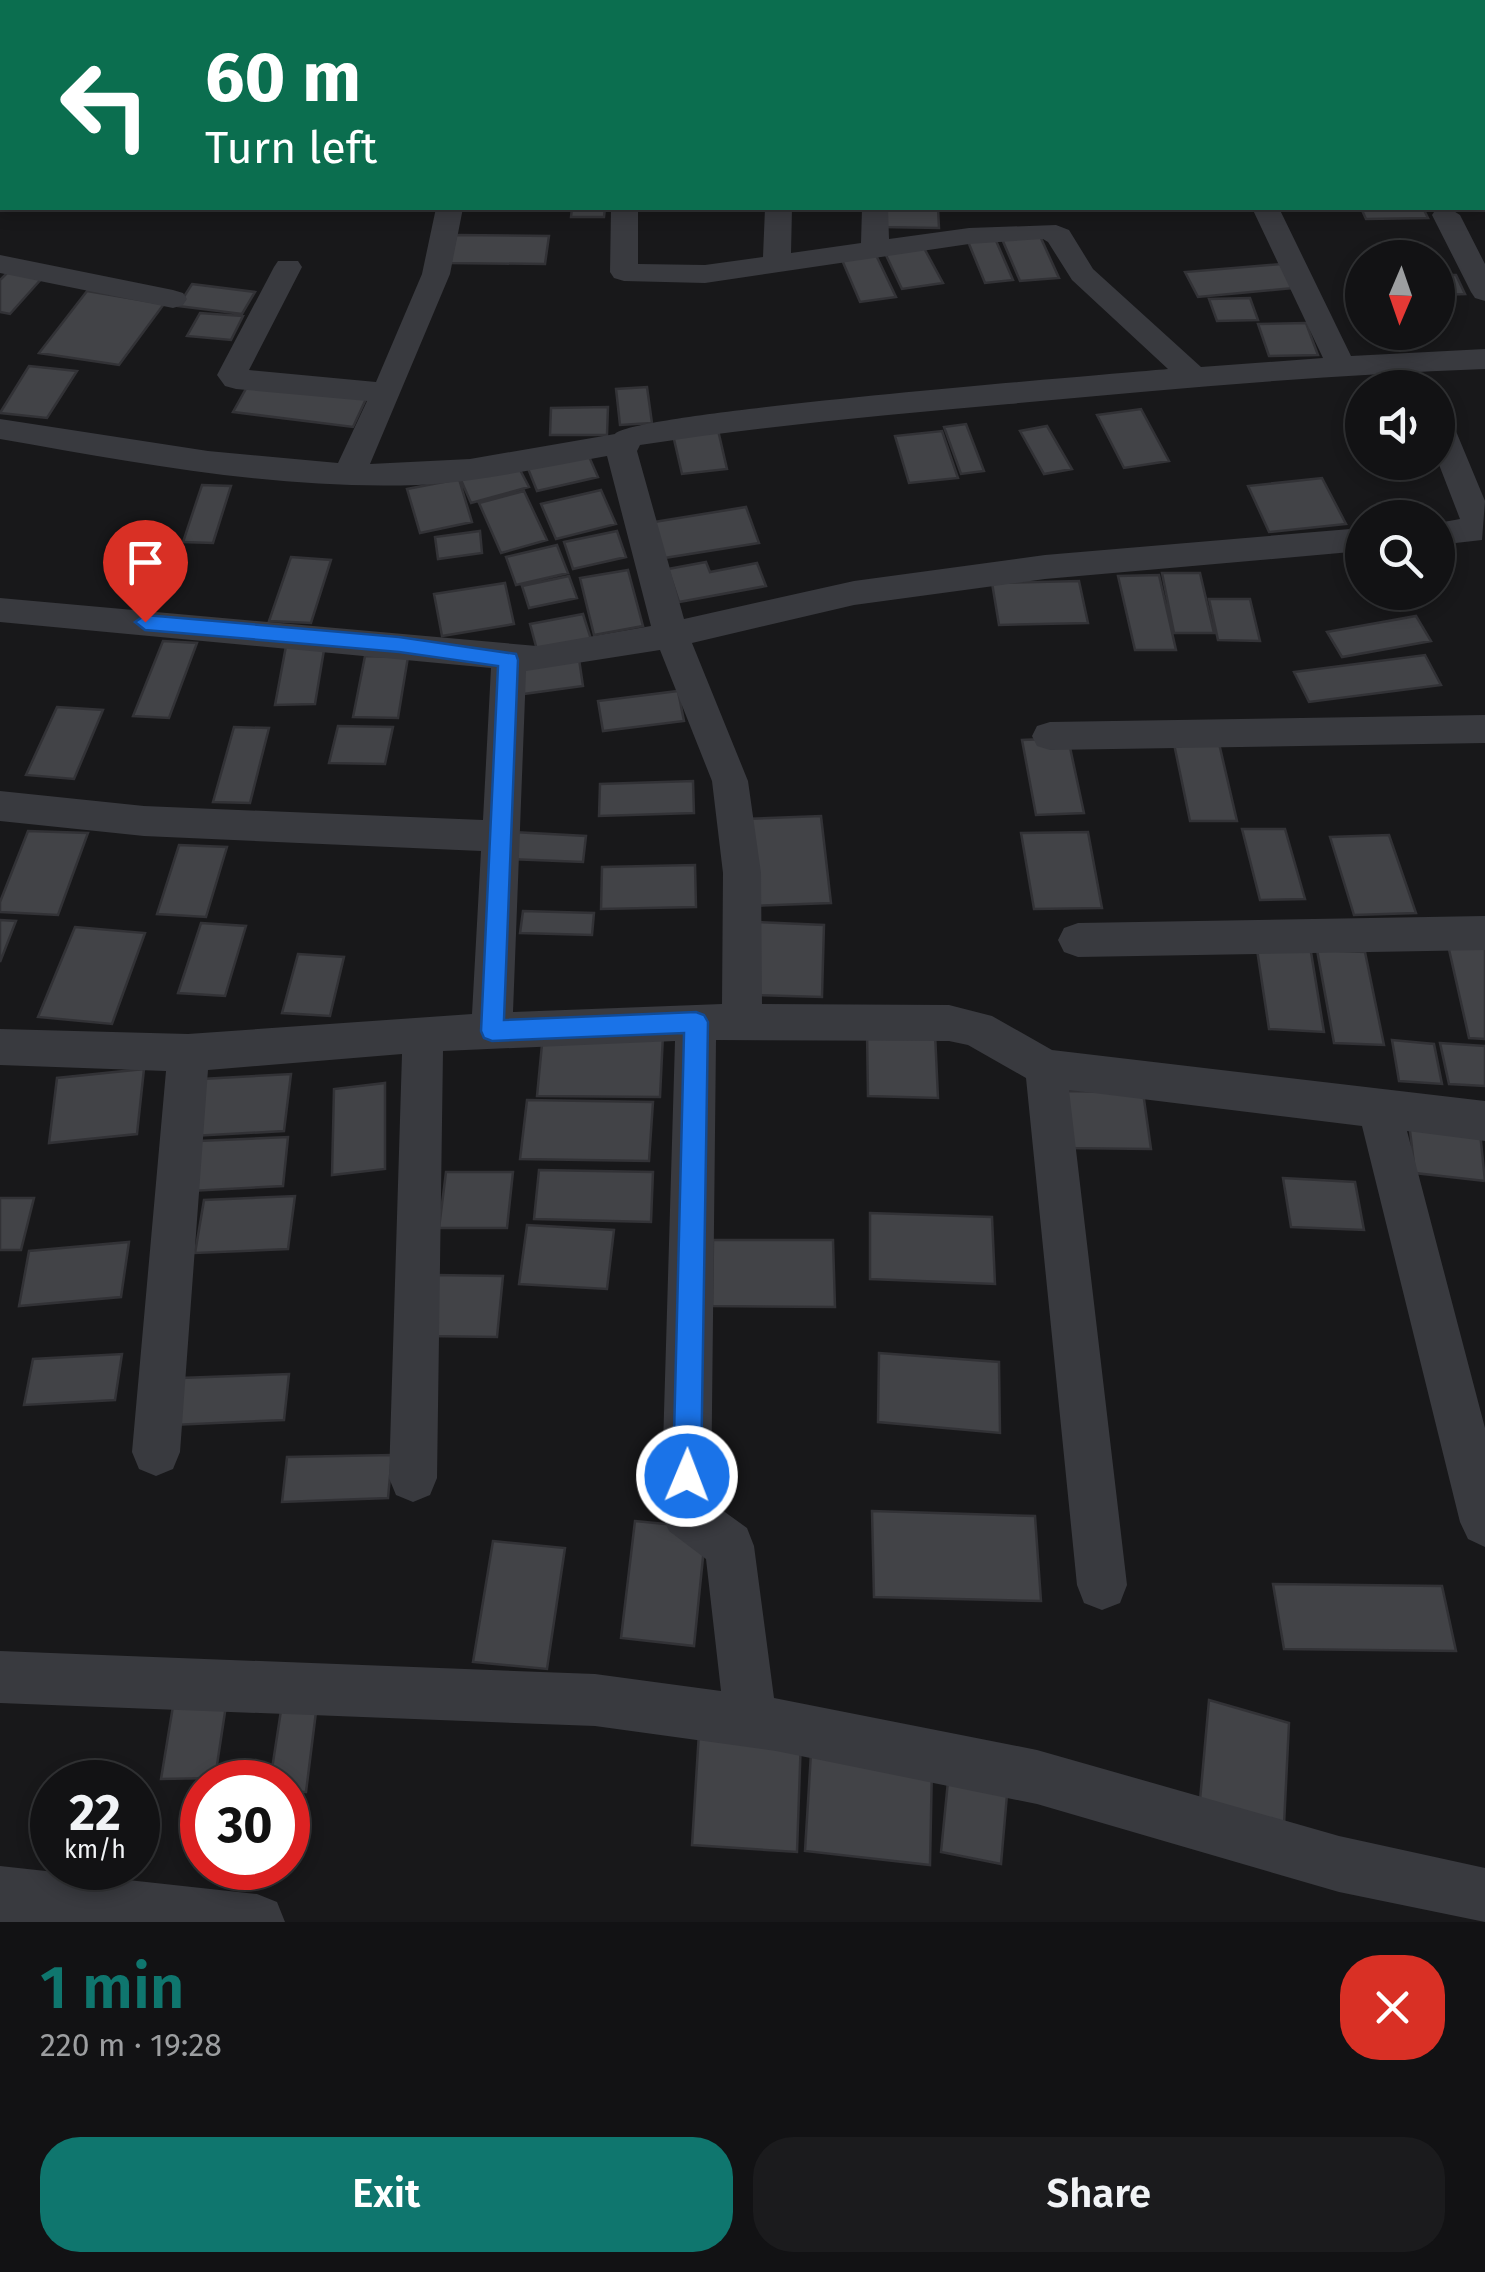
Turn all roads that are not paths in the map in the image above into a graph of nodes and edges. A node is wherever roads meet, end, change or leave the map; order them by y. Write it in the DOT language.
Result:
graph roads {
  1 [pos="449,210"];
  2 [pos="624,210"];
  3 [pos="778,210"];
  4 [pos="875,210"];
  5 [pos="1267,210"];
  6 [pos="1446,215"];
  7 [pos="968,222"];
  8 [pos="875,252"];
  9 [pos="0,264"];
  10 [pos="777,264"];
  11 [pos="288,268"];
  12 [pos="1485,292"];
  13 [pos="173,299"];
  14 [pos="1485,360"];
  15 [pos="1341,366"];
  16 [pos="1375,370"];
  17 [pos="1440,370"];
  18 [pos="1194,376"];
  19 [pos="386,392"];
  20 [pos="0,430"];
  21 [pos="623,443"];
  22 [pos="1455,466"];
  23 [pos="349,474"];
  24 [pos="1455,533"];
  25 [pos="1345,540"];
  26 [pos="0,610"];
  27 [pos="670,632"];
  28 [pos="508,660"];
  29 [pos="1485,729"];
  30 [pos="1050,736"];
  31 [pos="0,806"];
  32 [pos="501,836"];
  33 [pos="1485,934"];
  34 [pos="1078,940"];
  35 [pos="696,1022"];
  36 [pos="742,1022"];
  37 [pos="492,1031"];
  38 [pos="423,1034"];
  39 [pos="0,1047"];
  40 [pos="188,1053"];
  41 [pos="1046,1068"];
  42 [pos="1379,1107"];
  43 [pos="1485,1121"];
  44 [pos="156,1452"];
  45 [pos="413,1478"];
  46 [pos="1485,1522"];
  47 [pos="1102,1585"];
  48 [pos="0,1677"];
  49 [pos="751,1722"];
  50 [pos="0,1894"];
  51 [pos="1485,1896"];
  52 [pos="257,1922"];
  1 -- 19 [label="street"];
  2 -- 10 [label="street"];
  3 -- 10 [label="street"];
  4 -- 8 [label="street"];
  5 -- 15 [label="street"];
  6 -- 12 [label="street"];
  7 -- 8 [label="street"];
  7 -- 18 [label="street"];
  8 -- 10 [label="street"];
  9 -- 13 [label="street"];
  11 -- 19 [label="street"];
  14 -- 17 [label="street"];
  15 -- 16 [label="street"];
  15 -- 18 [label="street"];
  18 -- 21 [label="street"];
  19 -- 23 [label="street"];
  20 -- 23 [label="street"];
  21 -- 23 [label="street"];
  21 -- 27 [label="street"];
  22 -- 24 [label="street"];
  25 -- 27 [label="street"];
  26 -- 28 [label="street"];
  27 -- 28 [label="street"];
  27 -- 36 [label="street"];
  28 -- 32 [label="street"];
  29 -- 30 [label="street"];
  31 -- 32 [label="street"];
  32 -- 37 [label="street"];
  33 -- 34 [label="street"];
  35 -- 36 [label="street"];
  35 -- 37 [label="street"];
  35 -- 49 [label="street"];
  36 -- 41 [label="street"];
  37 -- 38 [label="street"];
  38 -- 40 [label="street"];
  38 -- 45 [label="street"];
  39 -- 40 [label="street"];
  40 -- 44 [label="street"];
  41 -- 42 [label="street"];
  41 -- 47 [label="street"];
  42 -- 43 [label="street"];
  42 -- 46 [label="street"];
  48 -- 49 [label="street"];
  49 -- 51 [label="street"];
  50 -- 52 [label="street"];
}
